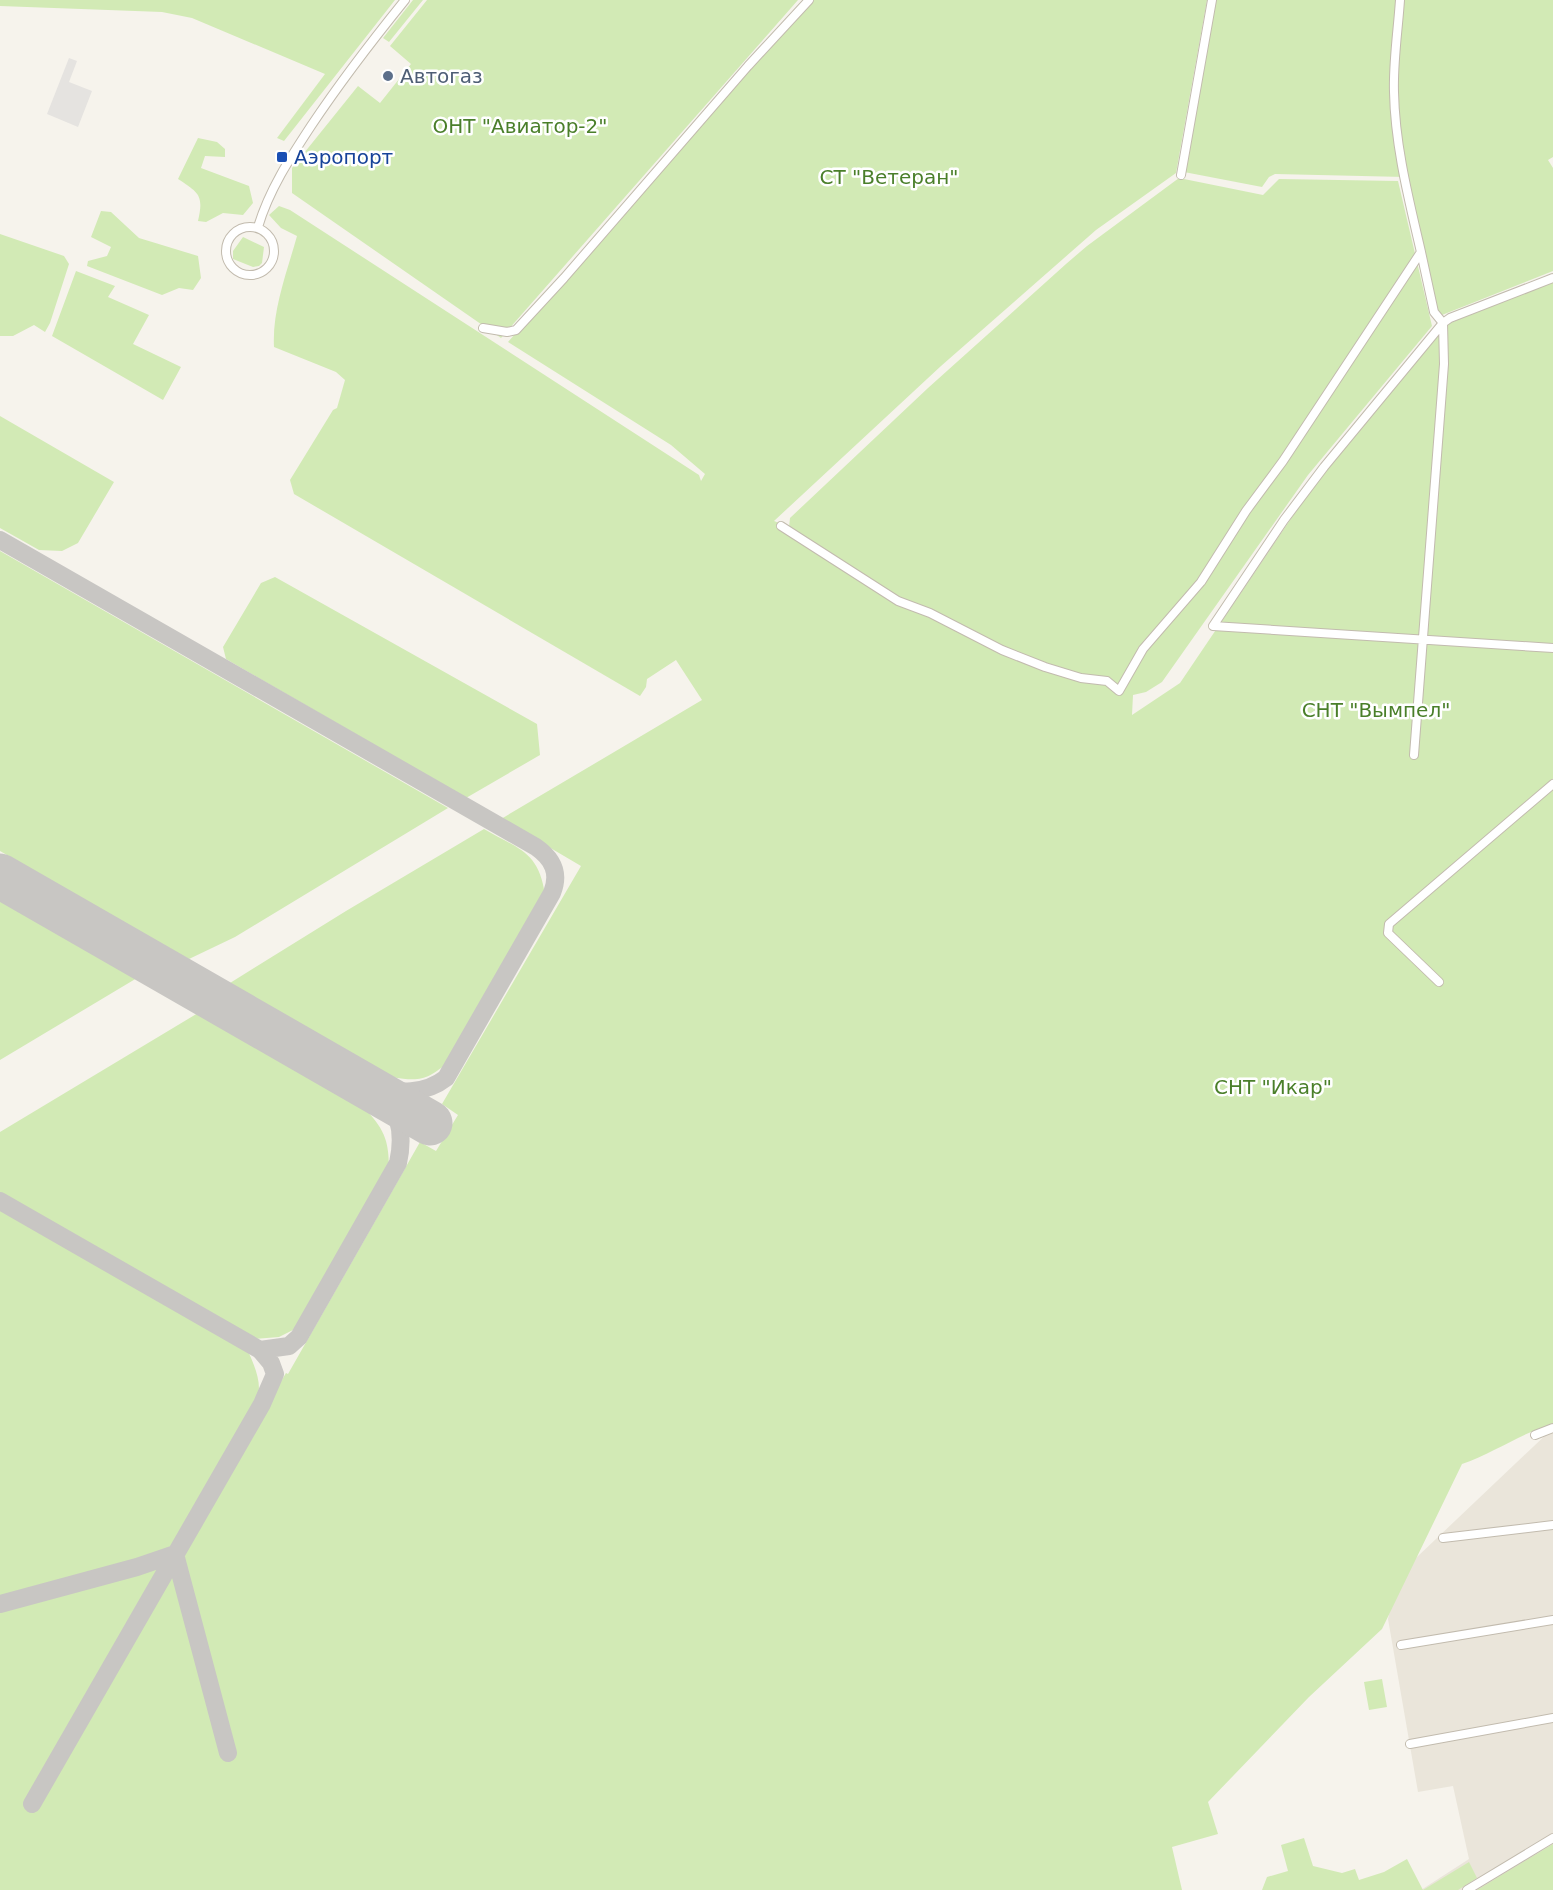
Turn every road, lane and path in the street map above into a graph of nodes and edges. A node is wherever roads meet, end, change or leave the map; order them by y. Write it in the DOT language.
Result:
graph roads {
  1 [pos="405,0"];
  2 [pos="809,0"];
  3 [pos="1212,0"];
  4 [pos="1400,0"];
  5 [pos="1181,175"];
  6 [pos="258,227"];
  7 [pos="1421,252"];
  8 [pos="1553,278"];
  9 [pos="1443,323"];
  10 [pos="483,328"];
  11 [pos="781,526"];
  12 [pos="1423,640"];
  13 [pos="1553,648"];
  14 [pos="1414,754"];
  15 [pos="1553,784"];
  16 [pos="1440,982"];
  17 [pos="1553,1428"];
  18 [pos="1535,1435"];
  19 [pos="1553,1525"];
  20 [pos="1443,1538"];
  21 [pos="1553,1620"];
  22 [pos="1401,1645"];
  23 [pos="1553,1718"];
  24 [pos="1410,1744"];
  25 [pos="1553,1838"];
  26 [pos="1467,1890"];
  1 -- 6 [label="street"];
  2 -- 10 [label="street"];
  3 -- 5 [label="street"];
  4 -- 7 [label="street"];
  6 -- 6 [label="street"];
  7 -- 9 [label="street"];
  7 -- 11 [label="street"];
  8 -- 9 [label="street"];
  9 -- 12 [label="street"];
  9 -- 12 [label="street"];
  12 -- 13 [label="street"];
  12 -- 14 [label="street"];
  15 -- 16 [label="street"];
  17 -- 18 [label="street"];
  19 -- 20 [label="street"];
  21 -- 22 [label="street"];
  23 -- 24 [label="street"];
  25 -- 26 [label="street"];
}
